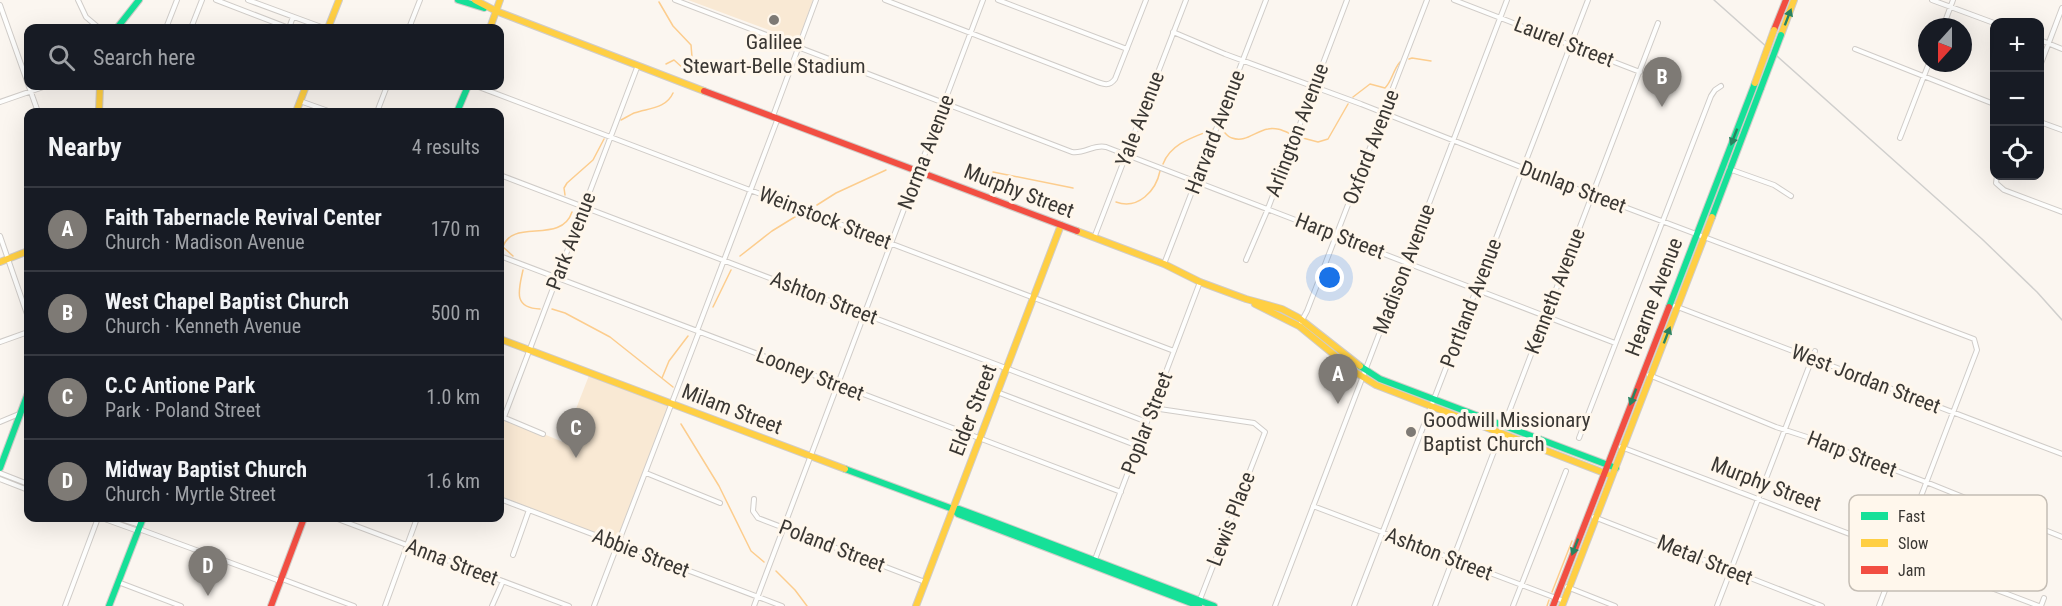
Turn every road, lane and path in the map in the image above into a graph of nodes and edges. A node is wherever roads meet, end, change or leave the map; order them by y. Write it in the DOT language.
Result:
graph roads {
  1 [pos="78,0"];
  2 [pos="139,0"];
  3 [pos="177,0"];
  4 [pos="202,0"];
  5 [pos="216,0"];
  6 [pos="248,0"];
  7 [pos="339,0"];
  8 [pos="420,0"];
  9 [pos="458,0"];
  10 [pos="475,0"];
  11 [pos="500,0"];
  12 [pos="675,0"];
  13 [pos="816,0"];
  14 [pos="885,0"];
  15 [pos="983,0"];
  16 [pos="998,0"];
  17 [pos="1146,0"];
  18 [pos="1186,0"];
  19 [pos="1266,0"];
  20 [pos="1347,0"];
  21 [pos="1427,0"];
  22 [pos="1454,0"];
  23 [pos="1508,0"];
  24 [pos="1588,0"];
  25 [pos="1786,0"];
  26 [pos="1794,0"];
  27 [pos="1932,0"];
  28 [pos="1953,0"];
  29 [pos="0,5"];
  30 [pos="1951,7"];
  31 [pos="2062,8"];
  32 [pos="496,11"];
  33 [pos="293,17"];
  34 [pos="1501,18"];
  35 [pos="1947,18"];
  36 [pos="1990,21"];
  37 [pos="1659,23"];
  38 [pos="94,24"];
  39 [pos="120,24"];
  40 [pos="168,24"];
  41 [pos="193,24"];
  42 [pos="279,24"];
  43 [pos="290,24"];
  44 [pos="314,24"];
  45 [pos="328,24"];
  46 [pos="411,24"];
  47 [pos="491,24"];
  48 [pos="971,32"];
  49 [pos="1173,32"];
  50 [pos="2044,42"];
  51 [pos="2048,44"];
  52 [pos="1571,45"];
  53 [pos="799,48"];
  54 [pos="1127,49"];
  55 [pos="1855,49"];
  56 [pos="2062,49"];
  57 [pos="2044,55"];
  58 [pos="1243,60"];
  59 [pos="638,64"];
  60 [pos="1640,72"];
  61 [pos="1925,72"];
  62 [pos="24,74"];
  63 [pos="1923,77"];
  64 [pos="1721,86"];
  65 [pos="1314,87"];
  66 [pos="33,90"];
  67 [pos="100,90"];
  68 [pos="304,90"];
  69 [pos="385,90"];
  70 [pos="466,90"];
  71 [pos="487,90"];
  72 [pos="30,91"];
  73 [pos="300,101"];
  74 [pos="0,102"];
  75 [pos="1990,102"];
  76 [pos="945,103"];
  77 [pos="36,108"];
  78 [pos="99,108"];
  79 [pos="297,108"];
  80 [pos="320,108"];
  81 [pos="379,108"];
  82 [pos="459,108"];
  83 [pos="1384,114"];
  84 [pos="776,117"];
  85 [pos="2044,123"];
  86 [pos="2062,130"];
  87 [pos="611,137"];
  88 [pos="1900,138"];
  89 [pos="1454,140"];
  90 [pos="1126,154"];
  91 [pos="1722,166"];
  92 [pos="1523,168"];
  93 [pos="1731,169"];
  94 [pos="919,171"];
  95 [pos="504,177"];
  96 [pos="1996,180"];
  97 [pos="1196,181"];
  98 [pos="751,190"];
  99 [pos="1593,194"];
  100 [pos="1791,196"];
  101 [pos="584,207"];
  102 [pos="1268,208"];
  103 [pos="2062,212"];
  104 [pos="1662,221"];
  105 [pos="1061,225"];
  106 [pos="1696,234"];
  107 [pos="0,236"];
  108 [pos="1337,236"];
  109 [pos="1705,236"];
  110 [pos="1095,238"];
  111 [pos="892,243"];
  112 [pos="24,253"];
  113 [pos="504,258"];
  114 [pos="8,259"];
  115 [pos="1246,260"];
  116 [pos="724,261"];
  117 [pos="0,262"];
  118 [pos="1407,262"];
  119 [pos="1164,264"];
  120 [pos="556,278"];
  121 [pos="1200,282"];
  122 [pos="1477,288"];
  123 [pos="1033,297"];
  124 [pos="1669,303"];
  125 [pos="24,305"];
  126 [pos="1678,306"];
  127 [pos="865,314"];
  128 [pos="1546,316"];
  129 [pos="1301,323"];
  130 [pos="698,331"];
  131 [pos="24,333"];
  132 [pos="504,341"];
  133 [pos="0,342"];
  134 [pos="1615,343"];
  135 [pos="529,350"];
  136 [pos="1174,351"];
  137 [pos="1815,351"];
  138 [pos="1648,357"];
  139 [pos="1812,358"];
  140 [pos="1657,361"];
  141 [pos="1006,368"];
  142 [pos="1365,370"];
  143 [pos="1642,372"];
  144 [pos="1651,376"];
  145 [pos="1362,377"];
  146 [pos="838,385"];
  147 [pos="997,392"];
  148 [pos="1433,402"];
  149 [pos="673,404"];
  150 [pos="1153,408"];
  151 [pos="24,409"];
  152 [pos="504,412"];
  153 [pos="1953,412"];
  154 [pos="21,414"];
  155 [pos="504,418"];
  156 [pos="0,422"];
  157 [pos="1147,422"];
  158 [pos="1504,425"];
  159 [pos="1785,429"];
  160 [pos="1501,433"];
  161 [pos="543,434"];
  162 [pos="1579,438"];
  163 [pos="980,439"];
  164 [pos="1615,444"];
  165 [pos="1138,446"];
  166 [pos="1623,447"];
  167 [pos="2062,454"];
  168 [pos="812,456"];
  169 [pos="1607,465"];
  170 [pos="0,468"];
  171 [pos="1616,468"];
  172 [pos="1566,471"];
  173 [pos="0,473"];
  174 [pos="645,473"];
  175 [pos="1604,473"];
  176 [pos="1612,476"];
  177 [pos="0,479"];
  178 [pos="24,482"];
  179 [pos="1926,482"];
  180 [pos="24,488"];
  181 [pos="1121,492"];
  182 [pos="1921,495"];
  183 [pos="1958,495"];
  184 [pos="754,499"];
  185 [pos="1758,499"];
  186 [pos="504,501"];
  187 [pos="720,503"];
  188 [pos="1313,506"];
  189 [pos="953,509"];
  190 [pos="529,510"];
  191 [pos="1588,515"];
  192 [pos="1596,518"];
  193 [pos="98,522"];
  194 [pos="116,522"];
  195 [pos="126,522"];
  196 [pos="141,522"];
  197 [pos="303,522"];
  198 [pos="346,522"];
  199 [pos="416,522"];
  200 [pos="139,528"];
  201 [pos="784,528"];
  202 [pos="2047,531"];
  203 [pos="1383,532"];
  204 [pos="1849,533"];
  205 [pos="2062,537"];
  206 [pos="618,544"];
  207 [pos="408,545"];
  208 [pos="513,555"];
  209 [pos="1452,560"];
  210 [pos="1094,563"];
  211 [pos="1731,571"];
  212 [pos="281,580"];
  213 [pos="503,581"];
  214 [pos="118,582"];
  215 [pos="925,582"];
  216 [pos="1561,585"];
  217 [pos="1521,586"];
  218 [pos="1569,588"];
  219 [pos="1885,591"];
  220 [pos="2001,591"];
  221 [pos="758,597"];
  222 [pos="1556,598"];
  223 [pos="2044,598"];
  224 [pos="1563,603"];
  225 [pos="1196,604"];
  226 [pos="65,606"];
  227 [pos="109,606"];
  228 [pos="180,606"];
  229 [pos="271,606"];
  230 [pos="354,606"];
  231 [pos="385,606"];
  232 [pos="492,606"];
  233 [pos="569,606"];
  234 [pos="594,606"];
  235 [pos="754,606"];
  236 [pos="782,606"];
  237 [pos="916,606"];
  238 [pos="1214,606"];
  239 [pos="1275,606"];
  240 [pos="1354,606"];
  241 [pos="1435,606"];
  242 [pos="1513,606"];
  243 [pos="1553,606"];
  244 [pos="1615,606"];
  245 [pos="1717,606"];
  246 [pos="1822,606"];
  247 [pos="1879,606"];
  248 [pos="2040,606"];
  1 -- 38 [label="street"];
  2 -- 39 [label="street"];
  3 -- 40 [label="street"];
  4 -- 41 [label="street"];
  5 -- 42 [label="street"];
  6 -- 33 [label="street"];
  7 -- 45 [label="street"];
  8 -- 46 [label="street"];
  9 -- 32 [label="street"];
  10 -- 32 [label="street, Murphy Street"];
  11 -- 32 [label="street"];
  12 -- 53 [label="street"];
  13 -- 53 [label="street"];
  14 -- 48 [label="street"];
  15 -- 48 [label="street, Norma Avenue"];
  16 -- 54 [label="street"];
  17 -- 54 [label="street"];
  18 -- 49 [label="street, Yale Avenue"];
  19 -- 58 [label="street, Harvard Avenue"];
  20 -- 65 [label="street, Arlington Avenue"];
  21 -- 83 [label="street, Oxford Avenue"];
  22 -- 34 [label="street, Laurel Street"];
  23 -- 34 [label="street, Madison Avenue"];
  24 -- 52 [label="street, Portland Avenue"];
  25 -- 91 [label="street, Hearne Avenue, one-way, bridge"];
  93 -- 26 [label="street, Hearne Avenue, one-way, bridge"];
  27 -- 30 [label="street"];
  28 -- 30 [label="street"];
  29 -- 62 [label="street"];
  30 -- 35 [label="street"];
  30 -- 36 [label="street"];
  31 -- 51 [label="street"];
  32 -- 47 [label="street"];
  32 -- 59 [label="street, Murphy Street"];
  33 -- 43 [label="street"];
  33 -- 44 [label="street"];
  34 -- 52 [label="street, Laurel Street"];
  34 -- 89 [label="street, Madison Avenue"];
  37 -- 60 [label="street, Kenneth Avenue"];
  48 -- 54 [label="street"];
  48 -- 76 [label="street, Norma Avenue"];
  49 -- 58 [label="street, Dunlap Street"];
  49 -- 90 [label="street, Yale Avenue"];
  50 -- 51 [label="street"];
  51 -- 56 [label="street"];
  51 -- 57 [label="street"];
  52 -- 60 [label="street, Laurel Street"];
  52 -- 92 [label="street, Portland Avenue"];
  53 -- 76 [label="street"];
  53 -- 84 [label="street"];
  55 -- 63 [label="street"];
  58 -- 65 [label="street, Dunlap Street"];
  58 -- 97 [label="street, Harvard Avenue"];
  59 -- 84 [label="street, Murphy Street"];
  59 -- 87 [label="street, Park Avenue"];
  60 -- 99 [label="street, Kenneth Avenue"];
  61 -- 63 [label="street"];
  63 -- 75 [label="street"];
  63 -- 88 [label="street"];
  64 -- 104 [label="street"];
  65 -- 83 [label="street, Dunlap Street"];
  65 -- 102 [label="street, Arlington Avenue"];
  66 -- 72 [label="street"];
  67 -- 78 [label="street"];
  68 -- 73 [label="street"];
  69 -- 81 [label="street"];
  70 -- 82 [label="street"];
  71 -- 87 [label="street, Weinstock Street"];
  72 -- 74 [label="street"];
  72 -- 77 [label="street"];
  73 -- 79 [label="street"];
  73 -- 80 [label="street"];
  76 -- 90 [label="street, Harp Street"];
  76 -- 94 [label="street, Norma Avenue"];
  83 -- 89 [label="street, Dunlap Street"];
  83 -- 108 [label="street, Oxford Avenue"];
  84 -- 94 [label="street, Murphy Street"];
  84 -- 98 [label="street"];
  85 -- 86 [label="street"];
  87 -- 98 [label="street, Weinstock Street"];
  87 -- 101 [label="street, Park Avenue"];
  89 -- 92 [label="street, Dunlap Street"];
  89 -- 118 [label="street, Madison Avenue"];
  90 -- 97 [label="street, Harp Street"];
  90 -- 110 [label="street, Yale Avenue"];
  91 -- 93 [label="street"];
  91 -- 106 [label="street, Hearne Avenue"];
  92 -- 99 [label="street, Dunlap Street"];
  92 -- 122 [label="street, Portland Avenue"];
  93 -- 100 [label="street"];
  93 -- 109 [label="street, Hearne Avenue"];
  94 -- 105 [label="street, Murphy Street"];
  94 -- 111 [label="street, Norma Avenue"];
  95 -- 101 [label="street, Ashton Street"];
  96 -- 103 [label="street"];
  97 -- 102 [label="street, Harp Street"];
  97 -- 119 [label="street, Harvard Avenue"];
  98 -- 111 [label="street, Weinstock Street"];
  98 -- 116 [label="street"];
  99 -- 104 [label="street, Dunlap Street"];
  99 -- 128 [label="street, Kenneth Avenue"];
  101 -- 116 [label="street, Ashton Street"];
  101 -- 120 [label="street, Park Avenue"];
  102 -- 108 [label="street, Harp Street"];
  102 -- 115 [label="street, Arlington Avenue"];
  104 -- 106 [label="street, Dunlap Street"];
  104 -- 134 [label="street"];
  105 -- 110 [label="street, Murphy Street"];
  105 -- 123 [label="street, Elder Street"];
  106 -- 109 [label="street, Dunlap Street"];
  106 -- 124 [label="street, Hearne Avenue"];
  107 -- 114 [label="street"];
  108 -- 118 [label="street, Harp Street"];
  108 -- 129 [label="street, Oxford Avenue"];
  109 -- 126 [label="street, Hearne Avenue"];
  109 -- 153 [label="street, Dunlap Street"];
  110 -- 119 [label="street, Murphy Street"];
  111 -- 123 [label="street, Weinstock Street"];
  111 -- 127 [label="street, Norma Avenue"];
  112 -- 114 [label="street"];
  113 -- 120 [label="street, Looney Street"];
  114 -- 117 [label="street"];
  114 -- 125 [label="street"];
  116 -- 127 [label="street, Ashton Street"];
  116 -- 130 [label="street"];
  118 -- 122 [label="street, Harp Street"];
  118 -- 142 [label="street, Madison Avenue"];
  119 -- 121 [label="street, Murphy Street"];
  120 -- 130 [label="street, Looney Street"];
  120 -- 135 [label="street, Park Avenue"];
  121 -- 129 [label="street, Murphy Street"];
  121 -- 136 [label="street, Poplar Street"];
  122 -- 128 [label="street, Harp Street"];
  122 -- 148 [label="street, Portland Avenue"];
  123 -- 136 [label="street, Weinstock Street"];
  123 -- 141 [label="street, Elder Street"];
  124 -- 126 [label="street, West Jordan Street"];
  124 -- 138 [label="street, Hearne Avenue"];
  126 -- 139 [label="street, West Jordan Street"];
  140 -- 126 [label="street, Hearne Avenue, one-way"];
  127 -- 141 [label="street, Ashton Street"];
  127 -- 146 [label="street, Norma Avenue"];
  128 -- 134 [label="street, Harp Street"];
  128 -- 158 [label="street, Kenneth Avenue"];
  129 -- 142 [label="street, Murphy Street"];
  129 -- 145 [label="street, Murphy Street"];
  130 -- 146 [label="street, Looney Street"];
  130 -- 149 [label="street"];
  131 -- 133 [label="street"];
  132 -- 135 [label="street, Milam Street"];
  134 -- 162 [label="street"];
  135 -- 149 [label="street, Milam Street"];
  135 -- 152 [label="street, Park Avenue"];
  136 -- 150 [label="street, Poplar Street"];
  137 -- 139 [label="street"];
  138 -- 140 [label="street"];
  138 -- 143 [label="street, Hearne Avenue"];
  139 -- 153 [label="street, West Jordan Street"];
  139 -- 159 [label="street"];
  140 -- 144 [label="street, Hearne Avenue"];
  141 -- 147 [label="street, Elder Street"];
  141 -- 157 [label="street, Ashton Street"];
  142 -- 145 [label="street, Madison Avenue"];
  142 -- 148 [label="street, Murphy Street"];
  143 -- 144 [label="street, Harp Street"];
  143 -- 164 [label="street, Hearne Avenue, one-way"];
  144 -- 159 [label="street, Harp Street"];
  144 -- 166 [label="street, Hearne Avenue"];
  145 -- 148 [label="street, Murphy Street"];
  145 -- 188 [label="street, Madison Avenue"];
  146 -- 163 [label="street, Looney Street"];
  146 -- 168 [label="street, Norma Avenue"];
  147 -- 163 [label="street, Elder Street"];
  147 -- 165 [label="street"];
  148 -- 158 [label="street, Murphy Street"];
  148 -- 160 [label="street, Murphy Street"];
  148 -- 203 [label="street, Portland Avenue"];
  149 -- 168 [label="street, Milam Street"];
  149 -- 174 [label="street"];
  150 -- 157 [label="street, Poplar Street"];
  150 -- 225 [label="street, Lewis Place"];
  151 -- 154 [label="street"];
  153 -- 167 [label="street, West Jordan Street"];
  153 -- 179 [label="street"];
  154 -- 156 [label="street"];
  154 -- 170 [label="street"];
  155 -- 161 [label="street"];
  157 -- 165 [label="street, Poplar Street"];
  158 -- 169 [label="street, Murphy Street"];
  159 -- 179 [label="street, Harp Street"];
  159 -- 185 [label="street"];
  160 -- 175 [label="street, Murphy Street"];
  160 -- 209 [label="street"];
  163 -- 181 [label="street, Looney Street"];
  163 -- 189 [label="street, Elder Street"];
  164 -- 166 [label="street, Murphy Street"];
  164 -- 169 [label="street, Hearne Avenue"];
  165 -- 181 [label="street, Poplar Street"];
  166 -- 171 [label="street, Hearne Avenue"];
  166 -- 185 [label="street, Murphy Street"];
  168 -- 189 [label="street, Milam Street"];
  168 -- 201 [label="street, Norma Avenue"];
  169 -- 171 [label="street, Murphy Street"];
  169 -- 175 [label="street, Hearne Avenue"];
  171 -- 176 [label="street, Hearne Avenue"];
  172 -- 217 [label="street"];
  173 -- 178 [label="street"];
  174 -- 187 [label="street"];
  174 -- 206 [label="street"];
  175 -- 176 [label="street, Murphy Street"];
  175 -- 191 [label="street, Hearne Avenue"];
  176 -- 192 [label="street, Hearne Avenue"];
  177 -- 180 [label="street"];
  179 -- 182 [label="street"];
  179 -- 183 [label="street, Harp Street"];
  181 -- 210 [label="street, Poplar Street"];
  184 -- 201 [label="street, Poland Street"];
  185 -- 204 [label="street, Murphy Street"];
  185 -- 211 [label="street"];
  186 -- 190 [label="street, Abbie Street"];
  188 -- 203 [label="street, Ashton Street"];
  188 -- 239 [label="street, Madison Avenue"];
  189 -- 210 [label="street, Milam Street"];
  189 -- 215 [label="street, Elder Street"];
  190 -- 206 [label="street, Abbie Street"];
  190 -- 208 [label="street"];
  191 -- 192 [label="street, Metal Street"];
  191 -- 216 [label="street, Hearne Avenue, one-way"];
  192 -- 211 [label="street, Metal Street"];
  192 -- 218 [label="street, Hearne Avenue"];
  193 -- 226 [label="street"];
  194 -- 200 [label="street"];
  195 -- 200 [label="street"];
  196 -- 200 [label="street"];
  197 -- 212 [label="street"];
  198 -- 207 [label="street, Anna Street"];
  199 -- 207 [label="street"];
  200 -- 212 [label="street"];
  200 -- 214 [label="street"];
  201 -- 215 [label="street, Poland Street"];
  201 -- 221 [label="street, Norma Avenue"];
  202 -- 205 [label="street, Harp Street"];
  203 -- 209 [label="street, Ashton Street"];
  203 -- 240 [label="street, Portland Avenue"];
  206 -- 221 [label="street, Abbie Street"];
  206 -- 234 [label="street"];
  207 -- 213 [label="street, Anna Street"];
  207 -- 231 [label="street"];
  209 -- 217 [label="street, Ashton Street"];
  209 -- 241 [label="street"];
  210 -- 225 [label="street, Milam Street"];
  211 -- 245 [label="street"];
  211 -- 246 [label="street, Metal Street"];
  212 -- 229 [label="street"];
  212 -- 230 [label="street"];
  213 -- 232 [label="street"];
  213 -- 233 [label="street, Anna Street"];
  214 -- 227 [label="street"];
  214 -- 228 [label="street"];
  215 -- 237 [label="street, Elder Street"];
  216 -- 218 [label="street"];
  216 -- 222 [label="street, Hearne Avenue"];
  217 -- 222 [label="street, Ashton Street"];
  217 -- 242 [label="street"];
  218 -- 224 [label="street, Hearne Avenue"];
  218 -- 244 [label="street"];
  219 -- 247 [label="street"];
  220 -- 248 [label="street, Murphy Street"];
  221 -- 235 [label="street, Norma Avenue"];
  221 -- 236 [label="street, Abbie Street"];
  222 -- 224 [label="street, Ashton Street"];
  222 -- 243 [label="street, Hearne Avenue"];
  223 -- 248 [label="street"];
  225 -- 238 [label="street, Milam Street"];
}
